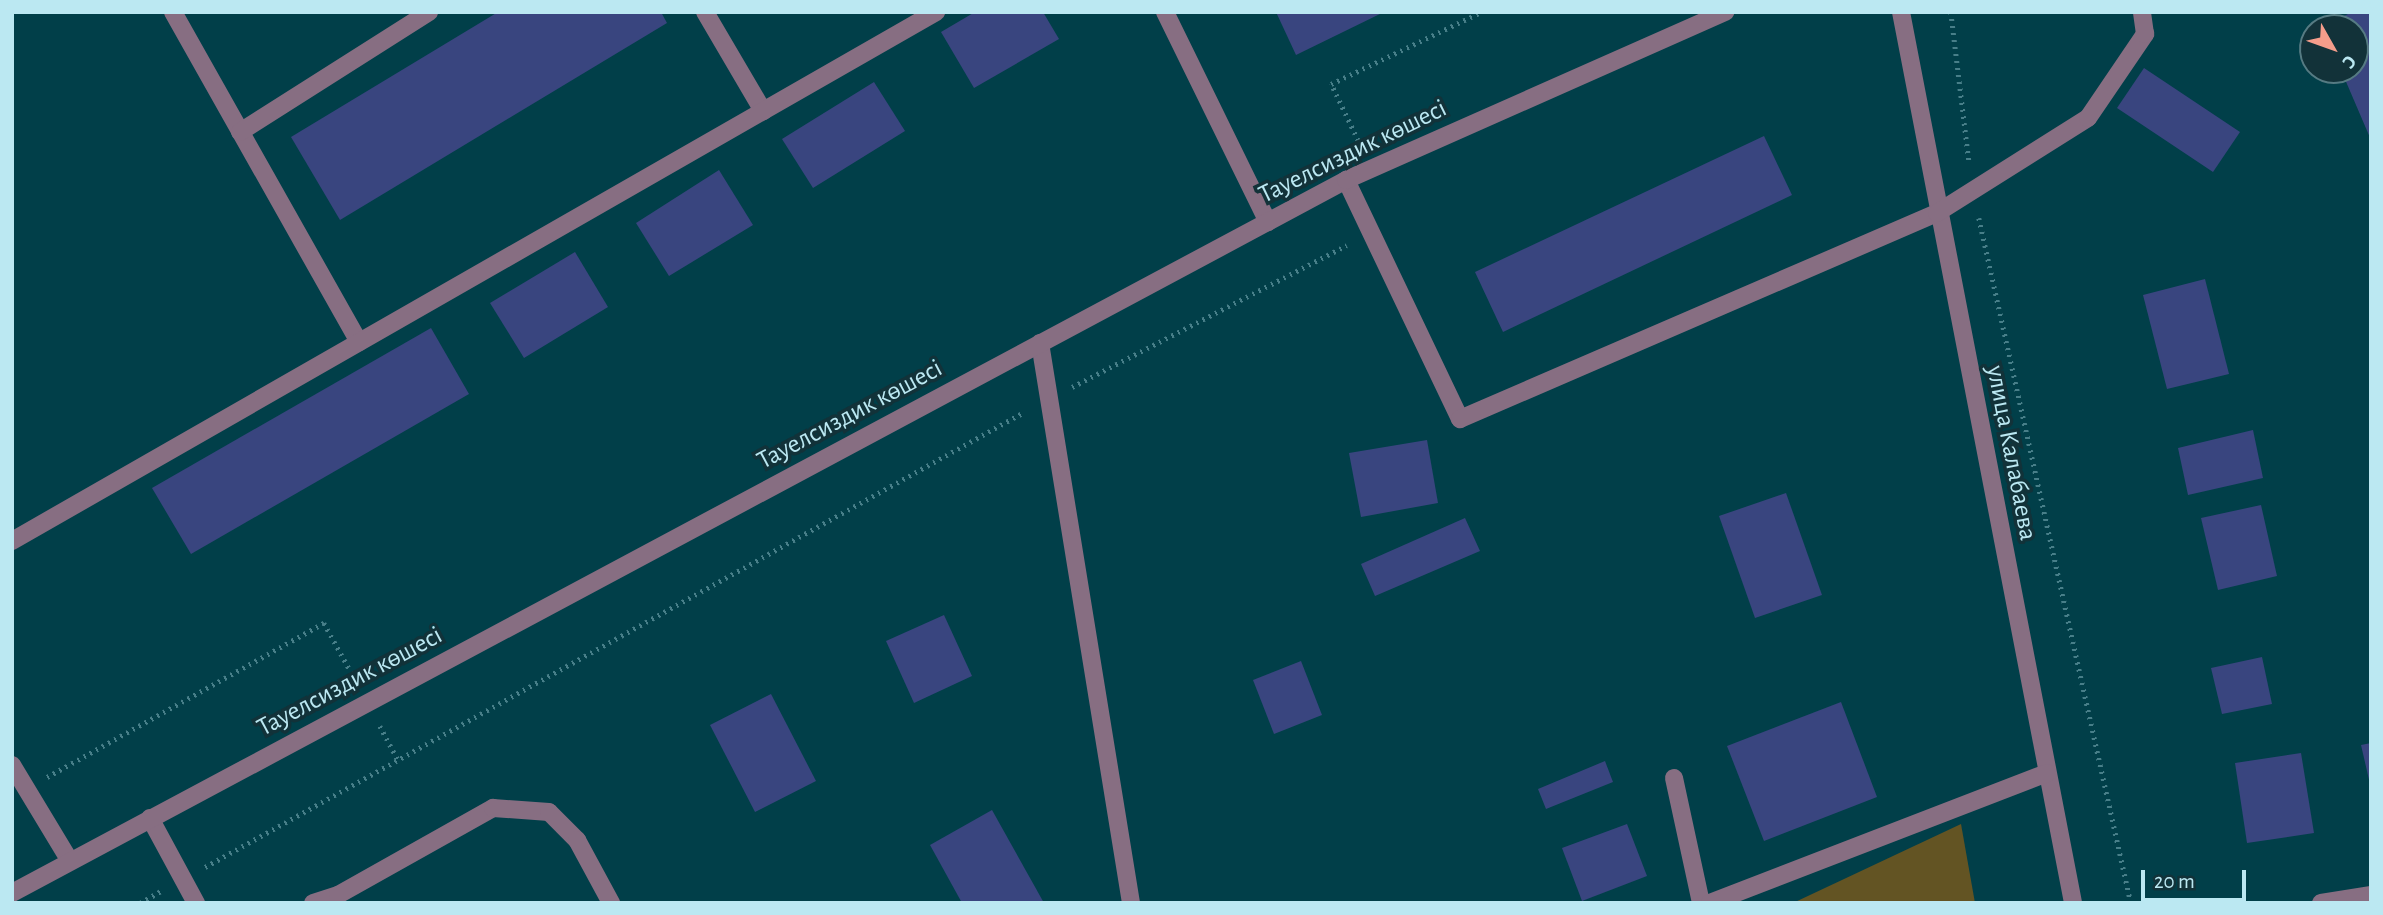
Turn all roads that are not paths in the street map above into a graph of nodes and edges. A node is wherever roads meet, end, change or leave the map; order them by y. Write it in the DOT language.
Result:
graph roads {
  1 [pos="173,12"];
  2 [pos="429,12"];
  3 [pos="705,12"];
  4 [pos="936,12"];
  5 [pos="1165,12"];
  6 [pos="1726,12"];
  7 [pos="1901,12"];
  8 [pos="2142,12"];
  9 [pos="763,111"];
  10 [pos="240,132"];
  11 [pos="1346,180"];
  12 [pos="1937,213"];
  13 [pos="1268,222"];
  14 [pos="359,342"];
  15 [pos="1040,344"];
  16 [pos="12,541"];
  17 [pos="12,765"];
  18 [pos="2047,773"];
  19 [pos="1674,778"];
  20 [pos="150,818"];
  21 [pos="71,861"];
  22 [pos="12,893"];
  23 [pos="2371,894"];
  24 [pos="196,903"];
  25 [pos="313,903"];
  26 [pos="611,903"];
  27 [pos="1131,903"];
  28 [pos="1701,903"];
  29 [pos="1710,903"];
  30 [pos="2073,903"];
  31 [pos="2321,903"];
  1 -- 10 [label="street"];
  2 -- 10 [label="street"];
  3 -- 9 [label="street"];
  4 -- 9 [label="street"];
  5 -- 13 [label="street"];
  6 -- 11 [label="street, Тауелсиздик көшесі"];
  7 -- 12 [label="street, улица Калабаева"];
  8 -- 12 [label="street"];
  9 -- 14 [label="street"];
  10 -- 14 [label="street"];
  11 -- 12 [label="street"];
  11 -- 13 [label="street, Тауелсиздик көшесі"];
  12 -- 18 [label="street, улица Калабаева"];
  13 -- 15 [label="street, Тауелсиздик көшесі"];
  14 -- 16 [label="street"];
  15 -- 20 [label="street, Тауелсиздик көшесі"];
  15 -- 27 [label="street"];
  17 -- 21 [label="street"];
  18 -- 29 [label="street"];
  18 -- 30 [label="street, улица Калабаева"];
  19 -- 28 [label="street"];
  20 -- 21 [label="street, Тауелсиздик көшесі"];
  20 -- 24 [label="street"];
  21 -- 22 [label="street, Тауелсиздик көшесі"];
  23 -- 31 [label="street"];
  25 -- 26 [label="street"];
}
